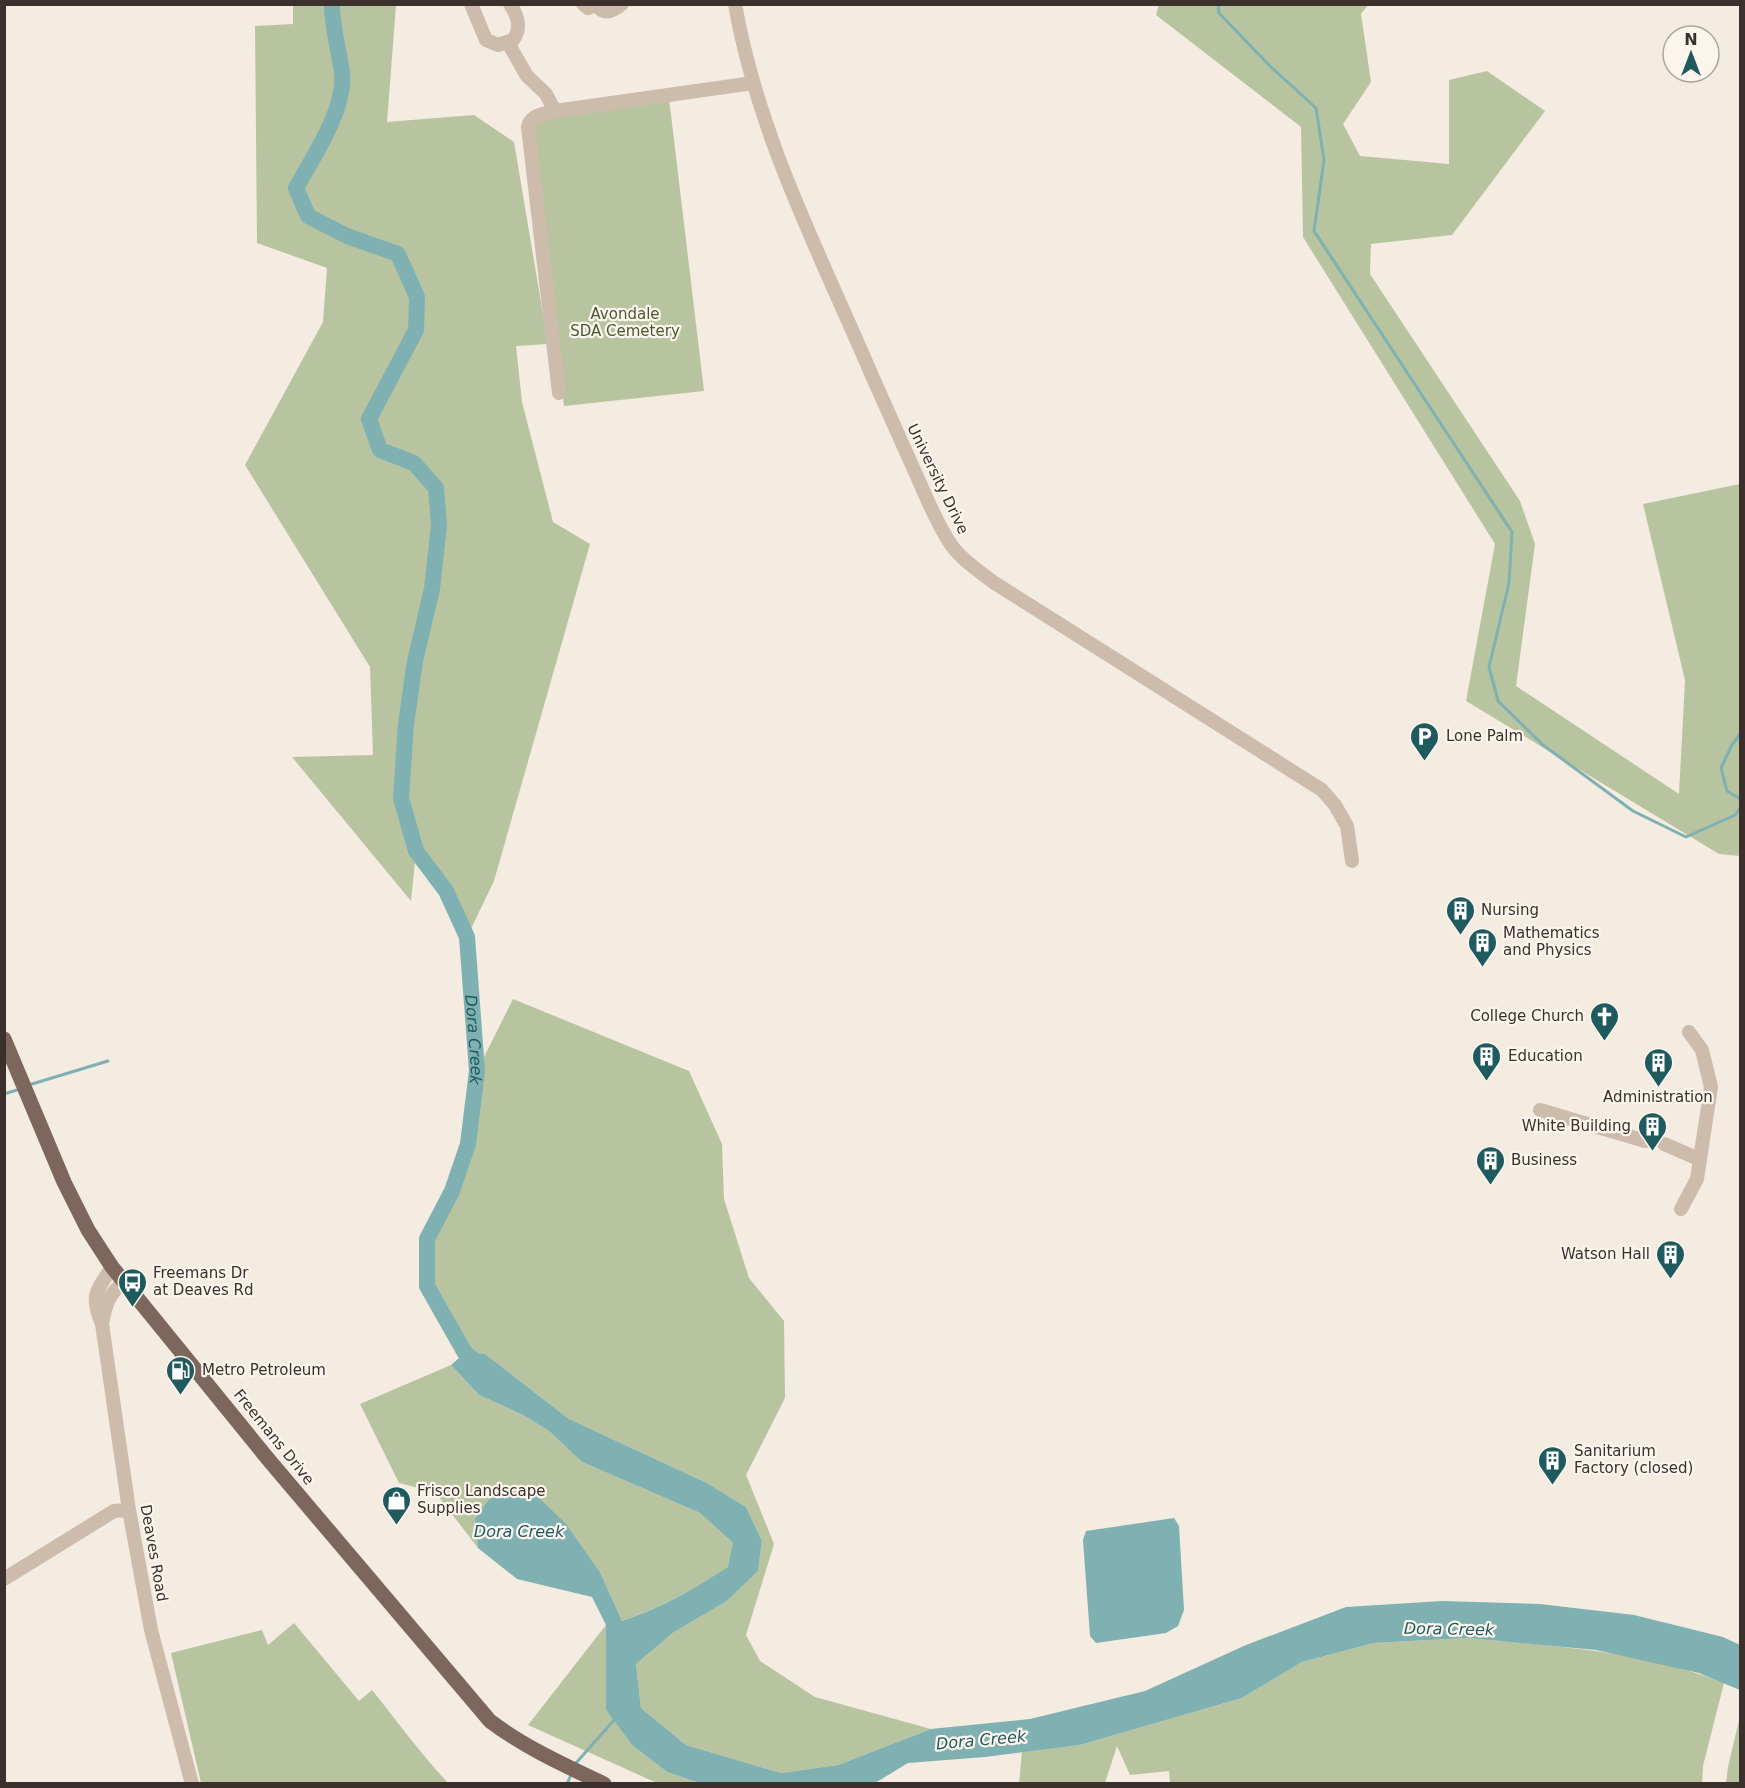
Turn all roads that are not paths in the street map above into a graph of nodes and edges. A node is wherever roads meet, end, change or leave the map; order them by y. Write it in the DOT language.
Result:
graph roads {
  1 [pos="471,4"];
  2 [pos="510,4"];
  3 [pos="583,4"];
  4 [pos="621,4"];
  5 [pos="735,4"];
  6 [pos="597,5"];
  7 [pos="508,43"];
  8 [pos="753,83"];
  9 [pos="555,111"];
  10 [pos="559,393"];
  11 [pos="1352,861"];
  12 [pos="1689,1032"];
  13 [pos="4,1039"];
  14 [pos="1540,1110"];
  15 [pos="1646,1141"];
  16 [pos="1664,1144"];
  17 [pos="1700,1159"];
  18 [pos="1681,1209"];
  19 [pos="112,1267"];
  20 [pos="124,1281"];
  21 [pos="102,1324"];
  22 [pos="129,1510"];
  23 [pos="4,1579"];
  24 [pos="192,1784"];
  25 [pos="604,1784"];
  1 -- 7 [label="street"];
  2 -- 7 [label="street"];
  3 -- 6 [label="street"];
  4 -- 6 [label="street"];
  5 -- 8 [label="street, University Drive"];
  7 -- 9 [label="street"];
  8 -- 9 [label="street"];
  8 -- 11 [label="street, University Drive"];
  9 -- 10 [label="street"];
  12 -- 17 [label="street"];
  13 -- 19 [label="main road, Freemans Drive"];
  14 -- 15 [label="street"];
  16 -- 17 [label="street"];
  17 -- 18 [label="street"];
  19 -- 20 [label="main road, Freemans Drive"];
  19 -- 21 [label="street, Deaves Road"];
  20 -- 21 [label="street, Deaves Road"];
  20 -- 25 [label="main road, Freemans Drive"];
  21 -- 22 [label="street, Deaves Road"];
  22 -- 23 [label="street"];
  22 -- 24 [label="street, Deaves Road"];
}
